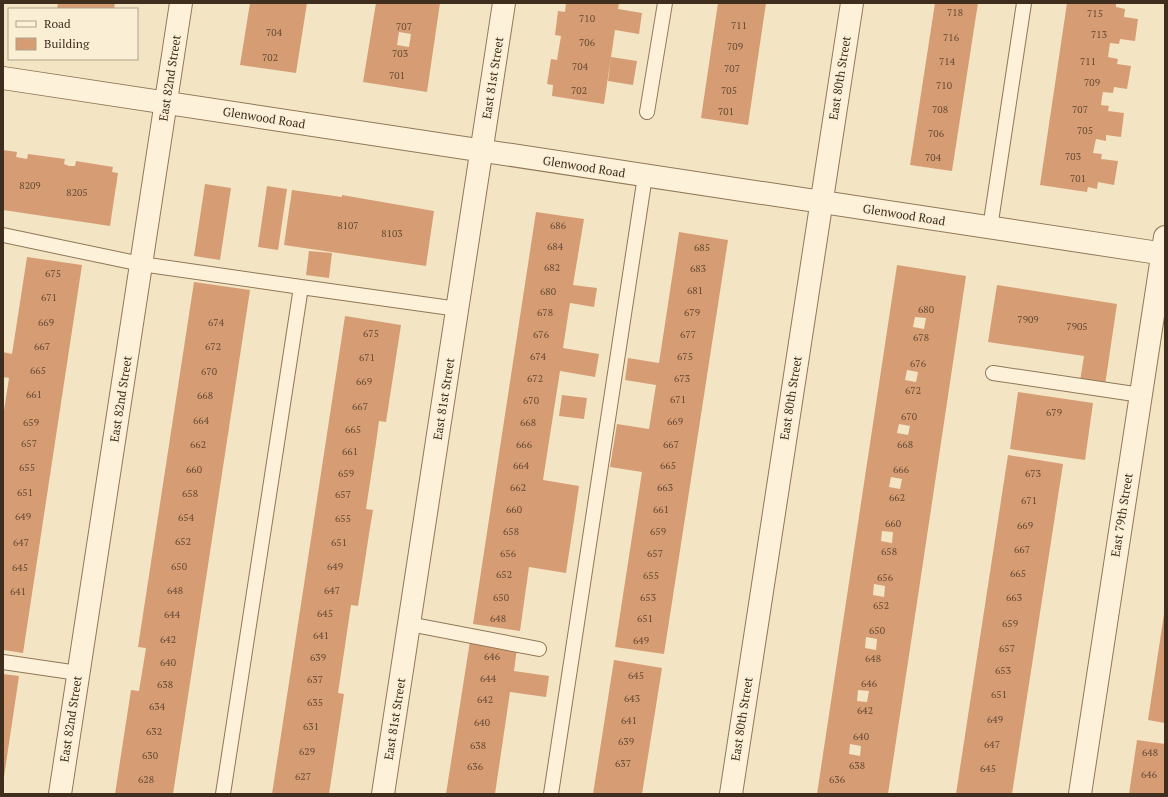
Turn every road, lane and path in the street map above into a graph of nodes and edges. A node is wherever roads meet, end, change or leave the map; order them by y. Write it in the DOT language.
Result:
graph roads {
  1 [pos="181,3"];
  2 [pos="504,3"];
  3 [pos="665,3"];
  4 [pos="852,3"];
  5 [pos="1024,3"];
  6 [pos="3,78"];
  7 [pos="166,103"];
  8 [pos="647,112"];
  9 [pos="482,151"];
  10 [pos="645,176"];
  11 [pos="821,203"];
  12 [pos="990,228"];
  13 [pos="3,235"];
  14 [pos="1164,248"];
  15 [pos="142,264"];
  16 [pos="302,287"];
  17 [pos="458,309"];
  18 [pos="993,373"];
  19 [pos="1141,395"];
  20 [pos="409,624"];
  21 [pos="539,649"];
  22 [pos="3,662"];
  23 [pos="78,673"];
  24 [pos="60,794"];
  25 [pos="223,794"];
  26 [pos="383,794"];
  27 [pos="550,794"];
  28 [pos="731,794"];
  29 [pos="1080,794"];
  1 -- 7 [label="street, East 82nd Street"];
  2 -- 9 [label="street, East 81st Street"];
  3 -- 8 [label="lane"];
  4 -- 11 [label="street, East 80th Street"];
  5 -- 12 [label="lane"];
  6 -- 7 [label="street, Glenwood Road"];
  7 -- 9 [label="street, Glenwood Road"];
  7 -- 15 [label="street, East 82nd Street"];
  9 -- 10 [label="street, Glenwood Road"];
  9 -- 17 [label="street, East 81st Street"];
  10 -- 11 [label="street, Glenwood Road"];
  10 -- 27 [label="lane"];
  11 -- 12 [label="street, Glenwood Road"];
  11 -- 28 [label="street, East 80th Street"];
  12 -- 14 [label="street, Glenwood Road"];
  13 -- 15 [label="lane"];
  14 -- 19 [label="street, East 79th Street"];
  15 -- 16 [label="lane"];
  15 -- 23 [label="street, East 82nd Street"];
  16 -- 17 [label="lane"];
  16 -- 25 [label="lane"];
  17 -- 20 [label="street, East 81st Street"];
  18 -- 19 [label="lane"];
  19 -- 29 [label="street, East 79th Street"];
  20 -- 21 [label="lane"];
  20 -- 26 [label="street, East 81st Street"];
  22 -- 23 [label="lane"];
  23 -- 24 [label="street, East 82nd Street"];
}
